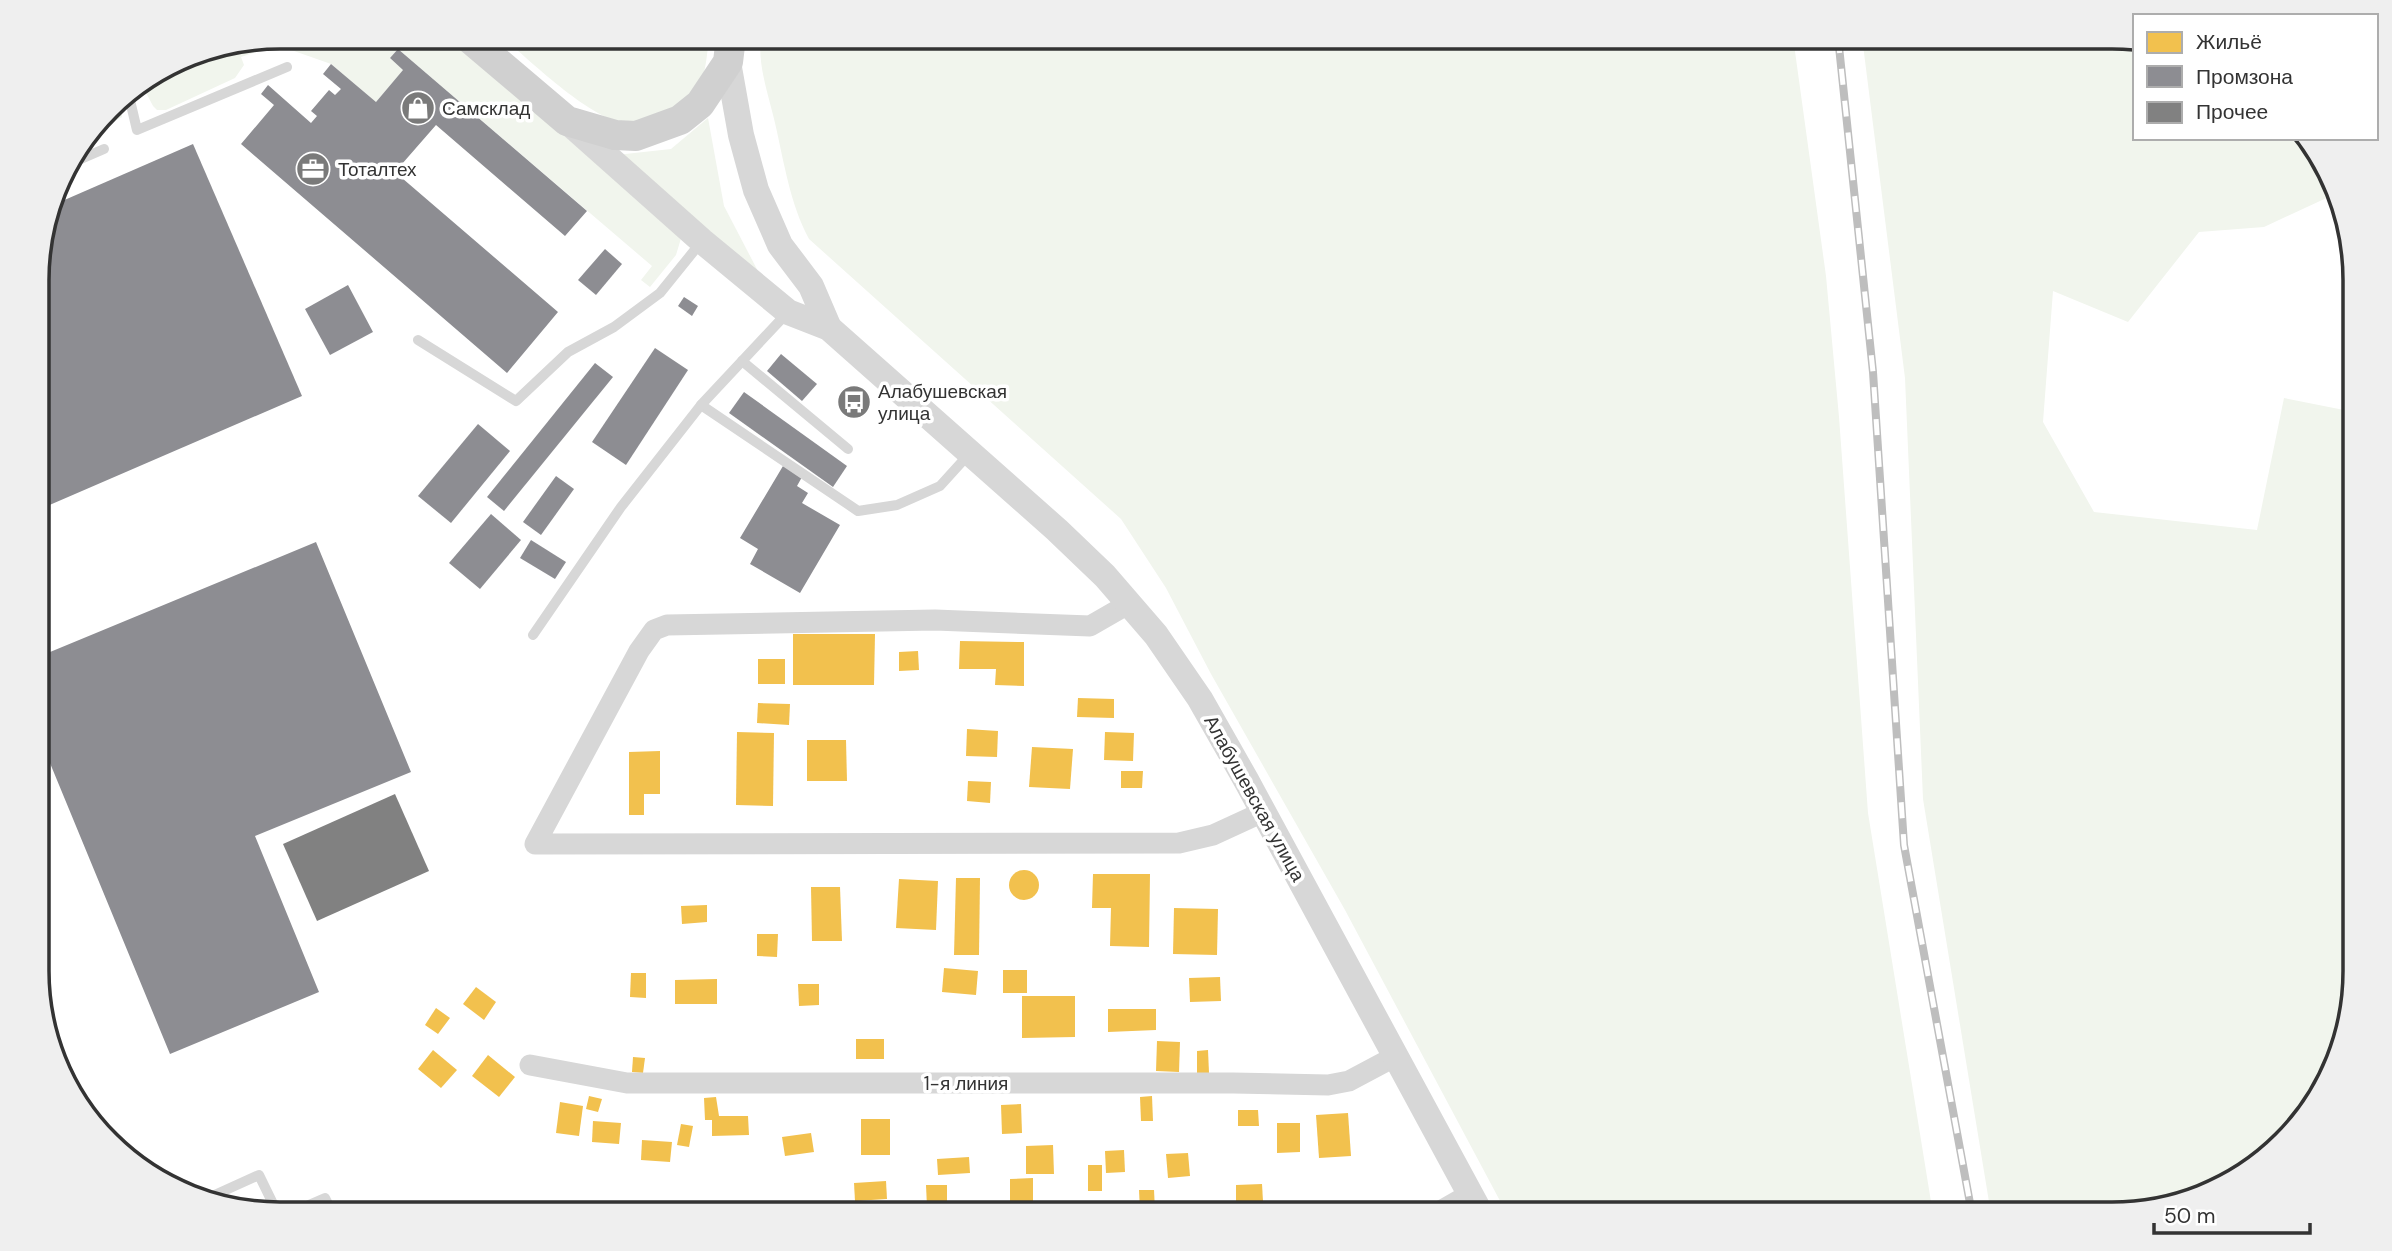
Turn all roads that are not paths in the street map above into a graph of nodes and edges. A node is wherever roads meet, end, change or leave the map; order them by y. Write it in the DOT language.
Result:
graph roads {
  1 [pos="482,49"];
  2 [pos="729,49"];
  3 [pos="287,67"];
  4 [pos="131,104"];
  5 [pos="567,121"];
  6 [pos="104,149"];
  7 [pos="84,157"];
  8 [pos="702,241"];
  9 [pos="788,312"];
  10 [pos="828,328"];
  11 [pos="418,340"];
  12 [pos="742,361"];
  13 [pos="701,405"];
  14 [pos="848,449"];
  15 [pos="971,452"];
  16 [pos="1130,603"];
  17 [pos="533,635"];
  18 [pos="1263,812"];
  19 [pos="1396,1056"];
  20 [pos="530,1065"];
  21 [pos="218,1193"];
  22 [pos="272,1201"];
  23 [pos="1475,1202"];
  1 -- 5 [label="main road"];
  2 -- 5 [label="main road"];
  2 -- 10 [label="street, Алабушевская улица"];
  3 -- 4 [label="lane"];
  5 -- 8 [label="street, Алабушевская улица"];
  6 -- 7 [label="lane"];
  8 -- 9 [label="street, Алабушевская улица"];
  8 -- 11 [label="lane"];
  9 -- 10 [label="street, Алабушевская улица"];
  9 -- 12 [label="lane"];
  10 -- 15 [label="street, Алабушевская улица"];
  12 -- 13 [label="lane"];
  12 -- 14 [label="lane"];
  13 -- 15 [label="lane"];
  13 -- 17 [label="lane"];
  15 -- 16 [label="street, Алабушевская улица"];
  16 -- 18 [label="street, Алабушевская улица"];
  16 -- 18 [label="street"];
  18 -- 19 [label="street, Алабушевская улица"];
  19 -- 20 [label="street, 1-я линия"];
  19 -- 23 [label="street, Алабушевская улица"];
  21 -- 22 [label="lane"];
}
